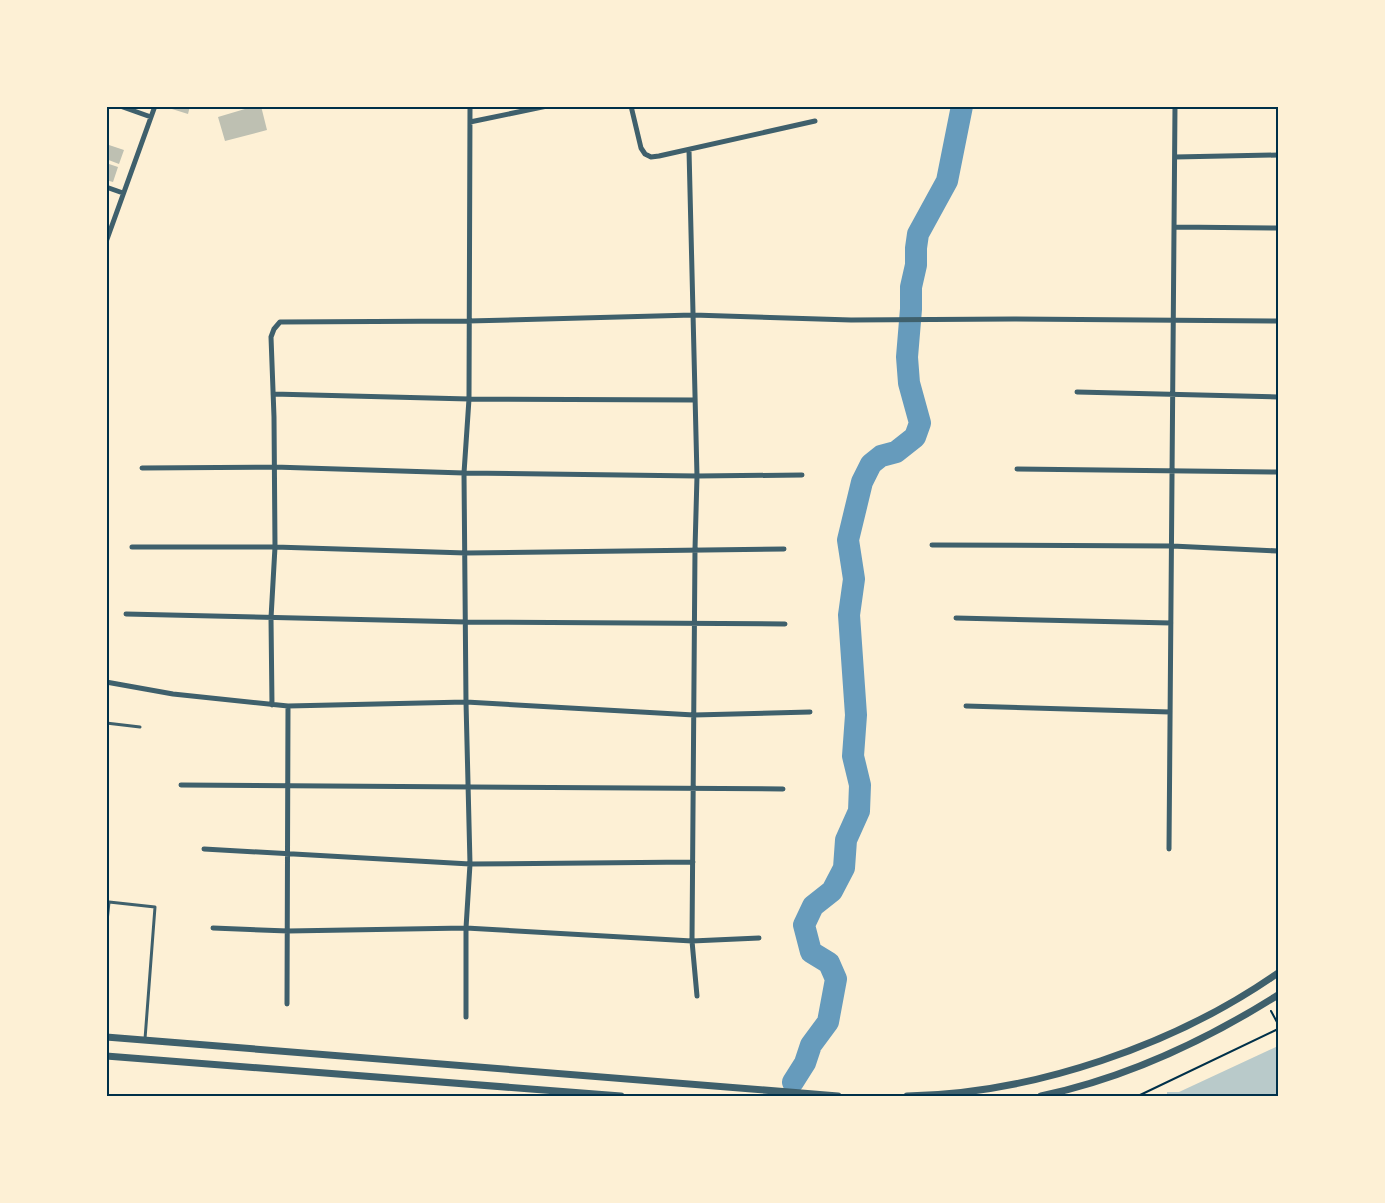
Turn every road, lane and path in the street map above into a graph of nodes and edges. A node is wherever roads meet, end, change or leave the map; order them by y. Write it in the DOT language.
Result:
graph roads {
  1 [pos="120,106"];
  2 [pos="155,106"];
  3 [pos="470,106"];
  4 [pos="547,106"];
  5 [pos="631,106"];
  6 [pos="1175,106"];
  7 [pos="151,117"];
  8 [pos="815,121"];
  9 [pos="470,122"];
  10 [pos="689,150"];
  11 [pos="1278,155"];
  12 [pos="1175,158"];
  13 [pos="106,187"];
  14 [pos="123,193"];
  15 [pos="1174,227"];
  16 [pos="1278,228"];
  17 [pos="106,242"];
  18 [pos="693,315"];
  19 [pos="1173,320"];
  20 [pos="468,321"];
  21 [pos="1278,321"];
  22 [pos="1077,392"];
  23 [pos="273,394"];
  24 [pos="1173,394"];
  25 [pos="1278,397"];
  26 [pos="469,399"];
  27 [pos="695,400"];
  28 [pos="274,467"];
  29 [pos="142,468"];
  30 [pos="1017,469"];
  31 [pos="1172,472"];
  32 [pos="1278,472"];
  33 [pos="464,473"];
  34 [pos="802,475"];
  35 [pos="698,476"];
  36 [pos="932,545"];
  37 [pos="1172,546"];
  38 [pos="132,547"];
  39 [pos="275,547"];
  40 [pos="695,549"];
  41 [pos="784,549"];
  42 [pos="1278,551"];
  43 [pos="466,553"];
  44 [pos="126,614"];
  45 [pos="271,618"];
  46 [pos="956,618"];
  47 [pos="466,622"];
  48 [pos="696,623"];
  49 [pos="1171,623"];
  50 [pos="785,624"];
  51 [pos="106,682"];
  52 [pos="466,702"];
  53 [pos="272,705"];
  54 [pos="288,706"];
  55 [pos="966,706"];
  56 [pos="810,712"];
  57 [pos="1170,712"];
  58 [pos="694,715"];
  59 [pos="106,723"];
  60 [pos="140,727"];
  61 [pos="181,784"];
  62 [pos="468,786"];
  63 [pos="287,787"];
  64 [pos="693,789"];
  65 [pos="783,789"];
  66 [pos="204,849"];
  67 [pos="1168,849"];
  68 [pos="289,853"];
  69 [pos="693,862"];
  70 [pos="470,864"];
  71 [pos="213,928"];
  72 [pos="466,928"];
  73 [pos="106,931"];
  74 [pos="288,931"];
  75 [pos="759,938"];
  76 [pos="692,941"];
  77 [pos="1278,973"];
  78 [pos="1278,995"];
  79 [pos="697,996"];
  80 [pos="1267,1002"];
  81 [pos="287,1004"];
  82 [pos="466,1017"];
  83 [pos="1278,1024"];
  84 [pos="1278,1029"];
  85 [pos="106,1037"];
  86 [pos="145,1040"];
  87 [pos="106,1056"];
  88 [pos="621,1096"];
  89 [pos="838,1096"];
  90 [pos="907,1096"];
  91 [pos="1041,1096"];
  92 [pos="1138,1096"];
  1 -- 7 [label="street"];
  2 -- 7 [label="street"];
  3 -- 9 [label="street"];
  4 -- 9 [label="street"];
  5 -- 10 [label="street"];
  6 -- 12 [label="street"];
  7 -- 14 [label="street"];
  8 -- 10 [label="street"];
  9 -- 20 [label="street"];
  10 -- 18 [label="street"];
  11 -- 12 [label="street"];
  12 -- 15 [label="street"];
  13 -- 14 [label="street"];
  14 -- 17 [label="street"];
  15 -- 16 [label="street"];
  15 -- 19 [label="street"];
  18 -- 19 [label="street"];
  18 -- 20 [label="street"];
  18 -- 27 [label="street"];
  19 -- 21 [label="street"];
  19 -- 24 [label="street"];
  20 -- 23 [label="street"];
  20 -- 26 [label="street"];
  22 -- 24 [label="street"];
  23 -- 26 [label="street"];
  23 -- 28 [label="street"];
  24 -- 25 [label="street"];
  24 -- 31 [label="street"];
  26 -- 27 [label="street"];
  26 -- 33 [label="street"];
  27 -- 35 [label="street"];
  28 -- 29 [label="street"];
  28 -- 33 [label="street"];
  28 -- 39 [label="street"];
  30 -- 31 [label="street"];
  31 -- 32 [label="street"];
  31 -- 37 [label="street"];
  33 -- 35 [label="street"];
  33 -- 43 [label="street"];
  34 -- 35 [label="street"];
  35 -- 40 [label="street"];
  36 -- 37 [label="street"];
  37 -- 42 [label="street"];
  37 -- 49 [label="street"];
  38 -- 39 [label="street"];
  39 -- 43 [label="street"];
  39 -- 45 [label="street"];
  40 -- 41 [label="street"];
  40 -- 43 [label="street"];
  40 -- 48 [label="street"];
  43 -- 47 [label="street"];
  44 -- 45 [label="street"];
  45 -- 47 [label="street"];
  45 -- 53 [label="street"];
  46 -- 49 [label="street"];
  47 -- 48 [label="street"];
  47 -- 52 [label="street"];
  48 -- 50 [label="street"];
  48 -- 58 [label="street"];
  49 -- 57 [label="street"];
  51 -- 53 [label="street"];
  52 -- 54 [label="street"];
  52 -- 58 [label="street"];
  52 -- 62 [label="street"];
  53 -- 54 [label="street"];
  54 -- 63 [label="street"];
  55 -- 57 [label="street"];
  56 -- 58 [label="street"];
  57 -- 67 [label="street"];
  58 -- 64 [label="street"];
  59 -- 60 [label="lane"];
  61 -- 63 [label="street"];
  62 -- 63 [label="street"];
  62 -- 64 [label="street"];
  62 -- 70 [label="street"];
  63 -- 68 [label="street"];
  64 -- 65 [label="street"];
  64 -- 69 [label="street"];
  66 -- 68 [label="street"];
  68 -- 70 [label="street"];
  68 -- 74 [label="street"];
  69 -- 70 [label="street"];
  69 -- 76 [label="street"];
  70 -- 72 [label="street"];
  71 -- 74 [label="street"];
  72 -- 74 [label="street"];
  72 -- 76 [label="street"];
  72 -- 82 [label="street"];
  73 -- 86 [label="lane"];
  74 -- 81 [label="street"];
  75 -- 76 [label="street"];
  76 -- 79 [label="street"];
  77 -- 90 [label="street"];
  78 -- 80 [label="street"];
  80 -- 83 [label="path"];
  80 -- 91 [label="street"];
  84 -- 92 [label="path"];
  85 -- 86 [label="street"];
  86 -- 89 [label="street"];
  87 -- 88 [label="street"];
}
